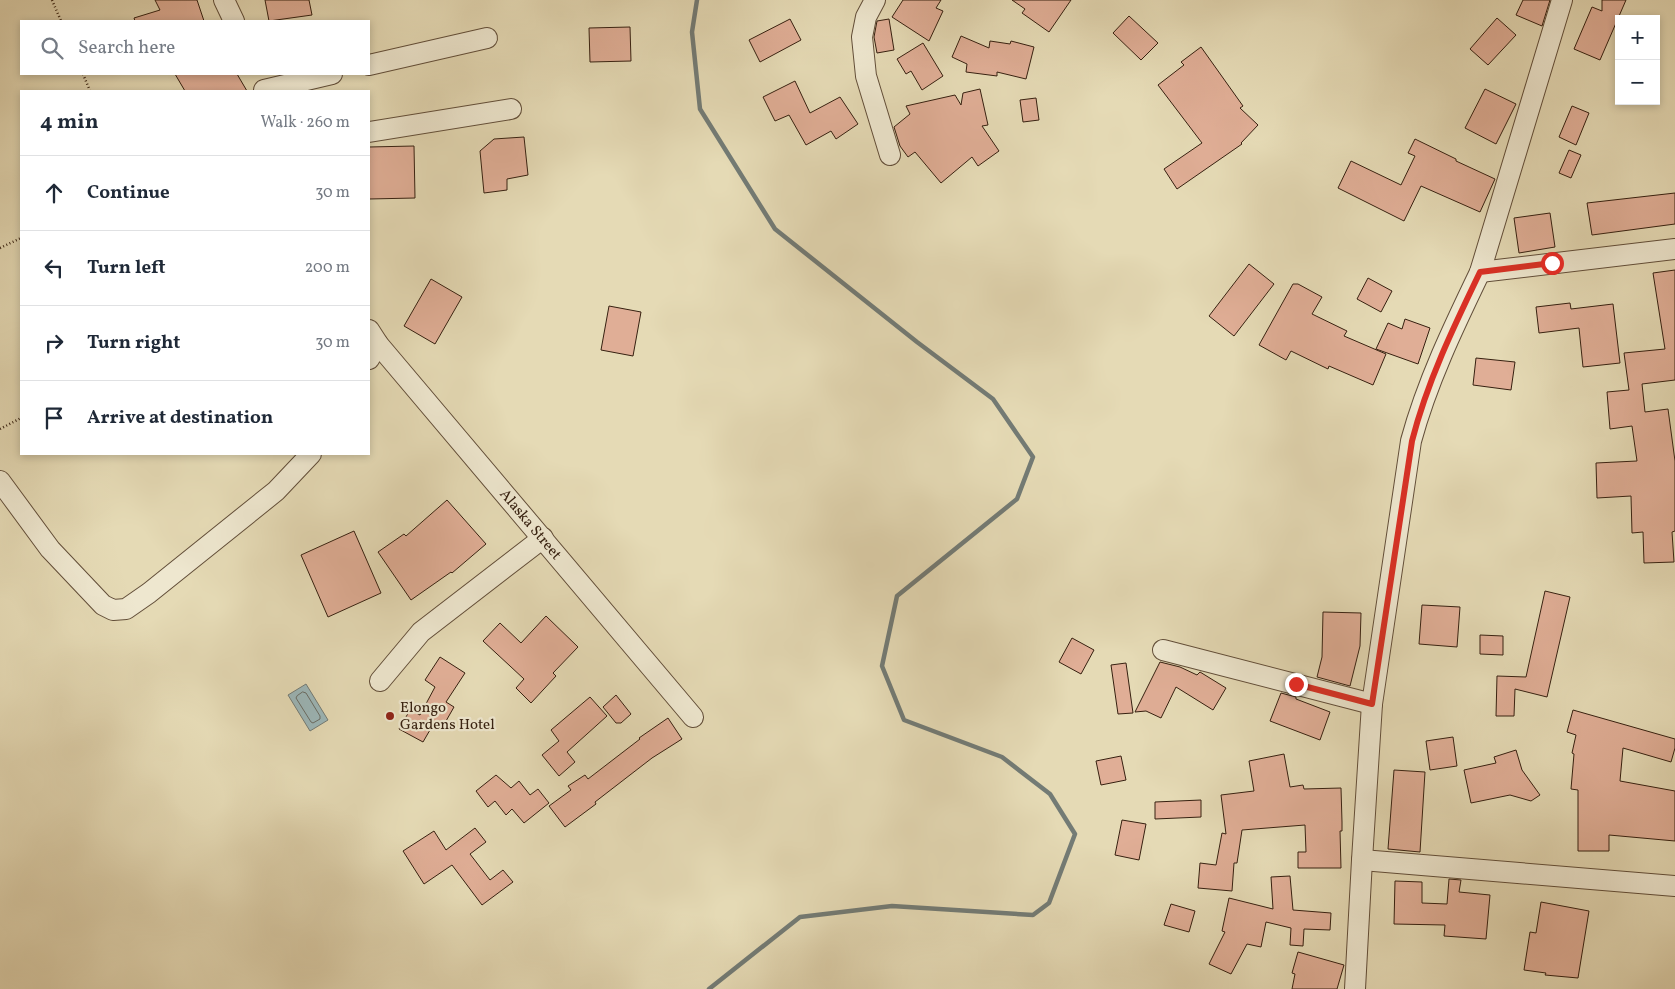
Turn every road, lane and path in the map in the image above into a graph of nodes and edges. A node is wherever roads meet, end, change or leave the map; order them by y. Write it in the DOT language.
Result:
graph roads {
  1 [pos="52,0"];
  2 [pos="224,0"];
  3 [pos="875,0"];
  4 [pos="1562,0"];
  5 [pos="61,20"];
  6 [pos="234,20"];
  7 [pos="487,38"];
  8 [pos="370,65"];
  9 [pos="83,75"];
  10 [pos="326,75"];
  11 [pos="262,85"];
  12 [pos="90,90"];
  13 [pos="511,109"];
  14 [pos="370,132"];
  15 [pos="890,155"];
  16 [pos="20,238"];
  17 [pos="0,248"];
  18 [pos="1675,249"];
  19 [pos="1480,272"];
  20 [pos="372,344"];
  21 [pos="20,419"];
  22 [pos="0,429"];
  23 [pos="310,455"];
  24 [pos="0,481"];
  25 [pos="543,538"];
  26 [pos="1162,650"];
  27 [pos="380,681"];
  28 [pos="1372,704"];
  29 [pos="693,718"];
  30 [pos="1362,860"];
  31 [pos="1675,886"];
  32 [pos="1355,989"];
  1 -- 5 [label="path"];
  2 -- 6 [label="street"];
  3 -- 15 [label="street"];
  4 -- 19 [label="street"];
  7 -- 8 [label="street"];
  9 -- 12 [label="path"];
  10 -- 11 [label="street"];
  13 -- 14 [label="street"];
  16 -- 17 [label="path"];
  18 -- 19 [label="street"];
  19 -- 28 [label="street"];
  20 -- 25 [label="street, Alaska Street"];
  21 -- 22 [label="path"];
  23 -- 24 [label="street"];
  25 -- 27 [label="street"];
  25 -- 29 [label="street, Alaska Street"];
  26 -- 28 [label="street"];
  28 -- 30 [label="street"];
  30 -- 31 [label="street"];
  30 -- 32 [label="street"];
}
